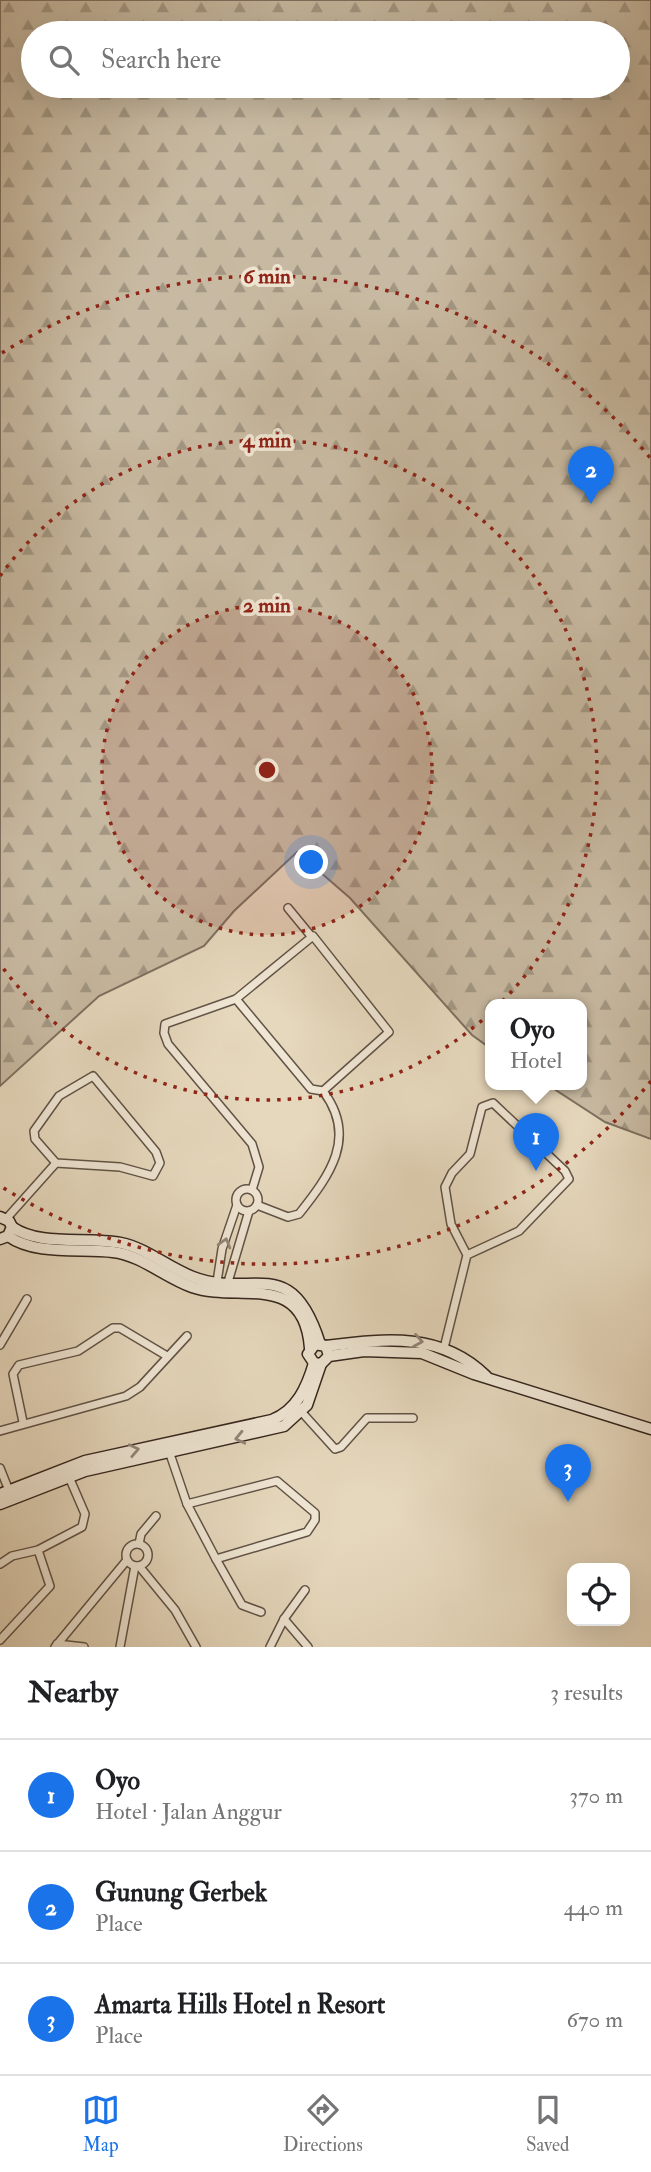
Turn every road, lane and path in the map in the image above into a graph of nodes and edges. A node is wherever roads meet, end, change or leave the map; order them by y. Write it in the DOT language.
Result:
graph roads {
  1 [pos="288,908"];
  2 [pos="311,936"];
  3 [pos="236,999"];
  4 [pos="323,1091"];
  5 [pos="56,1163"];
  6 [pos="252,1190"];
  7 [pos="237,1205"];
  8 [pos="257,1205"];
  9 [pos="249,1211"];
  10 [pos="4,1231"];
  11 [pos="467,1255"];
  12 [pos="217,1282"];
  13 [pos="228,1282"];
  14 [pos="266,1287"];
  15 [pos="27,1299"];
  16 [pos="187,1336"];
  17 [pos="0,1345"];
  18 [pos="376,1345"];
  19 [pos="444,1348"];
  20 [pos="320,1354"];
  21 [pos="167,1356"];
  22 [pos="473,1369"];
  23 [pos="298,1408"];
  24 [pos="413,1419"];
  25 [pos="23,1423"];
  26 [pos="651,1429"];
  27 [pos="0,1431"];
  28 [pos="213,1439"];
  29 [pos="170,1454"];
  30 [pos="0,1468"];
  31 [pos="69,1477"];
  32 [pos="7,1495"];
  33 [pos="0,1504"];
  34 [pos="187,1504"];
  35 [pos="156,1516"];
  36 [pos="139,1544"];
  37 [pos="38,1550"];
  38 [pos="216,1559"];
  39 [pos="127,1560"];
  40 [pos="0,1564"];
  41 [pos="137,1566"];
  42 [pos="305,1590"];
  43 [pos="261,1612"];
  44 [pos="284,1619"];
  45 [pos="0,1640"];
  46 [pos="56,1646"];
  47 [pos="85,1647"];
  48 [pos="120,1647"];
  49 [pos="196,1647"];
  50 [pos="270,1647"];
  51 [pos="308,1647"];
  1 -- 2 [label="street"];
  2 -- 3 [label="street"];
  2 -- 4 [label="street"];
  3 -- 4 [label="street"];
  3 -- 6 [label="street"];
  4 -- 8 [label="street"];
  5 -- 5 [label="street"];
  5 -- 10 [label="street"];
  6 -- 7 [label="street"];
  6 -- 8 [label="street"];
  7 -- 9 [label="street"];
  12 -- 7 [label="street, one-way"];
  8 -- 9 [label="street"];
  9 -- 13 [label="street"];
  10 -- 12 [label="street"];
  10 -- 14 [label="street"];
  11 -- 11 [label="street"];
  11 -- 19 [label="street"];
  12 -- 13 [label="street"];
  13 -- 14 [label="street"];
  14 -- 20 [label="street"];
  15 -- 17 [label="street"];
  16 -- 21 [label="street"];
  18 -- 19 [label="street, one-way"];
  18 -- 20 [label="street"];
  18 -- 22 [label="street"];
  19 -- 22 [label="street"];
  20 -- 23 [label="street"];
  21 -- 25 [label="street"];
  21 -- 25 [label="street"];
  22 -- 26 [label="street"];
  23 -- 24 [label="street"];
  23 -- 28 [label="street"];
  25 -- 27 [label="street"];
  28 -- 29 [label="street"];
  32 -- 28 [label="street, one-way"];
  29 -- 31 [label="street"];
  29 -- 34 [label="street"];
  30 -- 32 [label="street"];
  31 -- 32 [label="street"];
  31 -- 37 [label="street"];
  32 -- 33 [label="street"];
  34 -- 38 [label="street"];
  34 -- 38 [label="street"];
  35 -- 36 [label="street"];
  36 -- 39 [label="street"];
  36 -- 41 [label="street"];
  37 -- 40 [label="street"];
  37 -- 45 [label="street"];
  38 -- 43 [label="street"];
  39 -- 41 [label="street"];
  39 -- 46 [label="street"];
  41 -- 48 [label="street"];
  41 -- 49 [label="street"];
  42 -- 44 [label="street"];
  44 -- 50 [label="street"];
  44 -- 51 [label="street"];
  46 -- 47 [label="street"];
}
